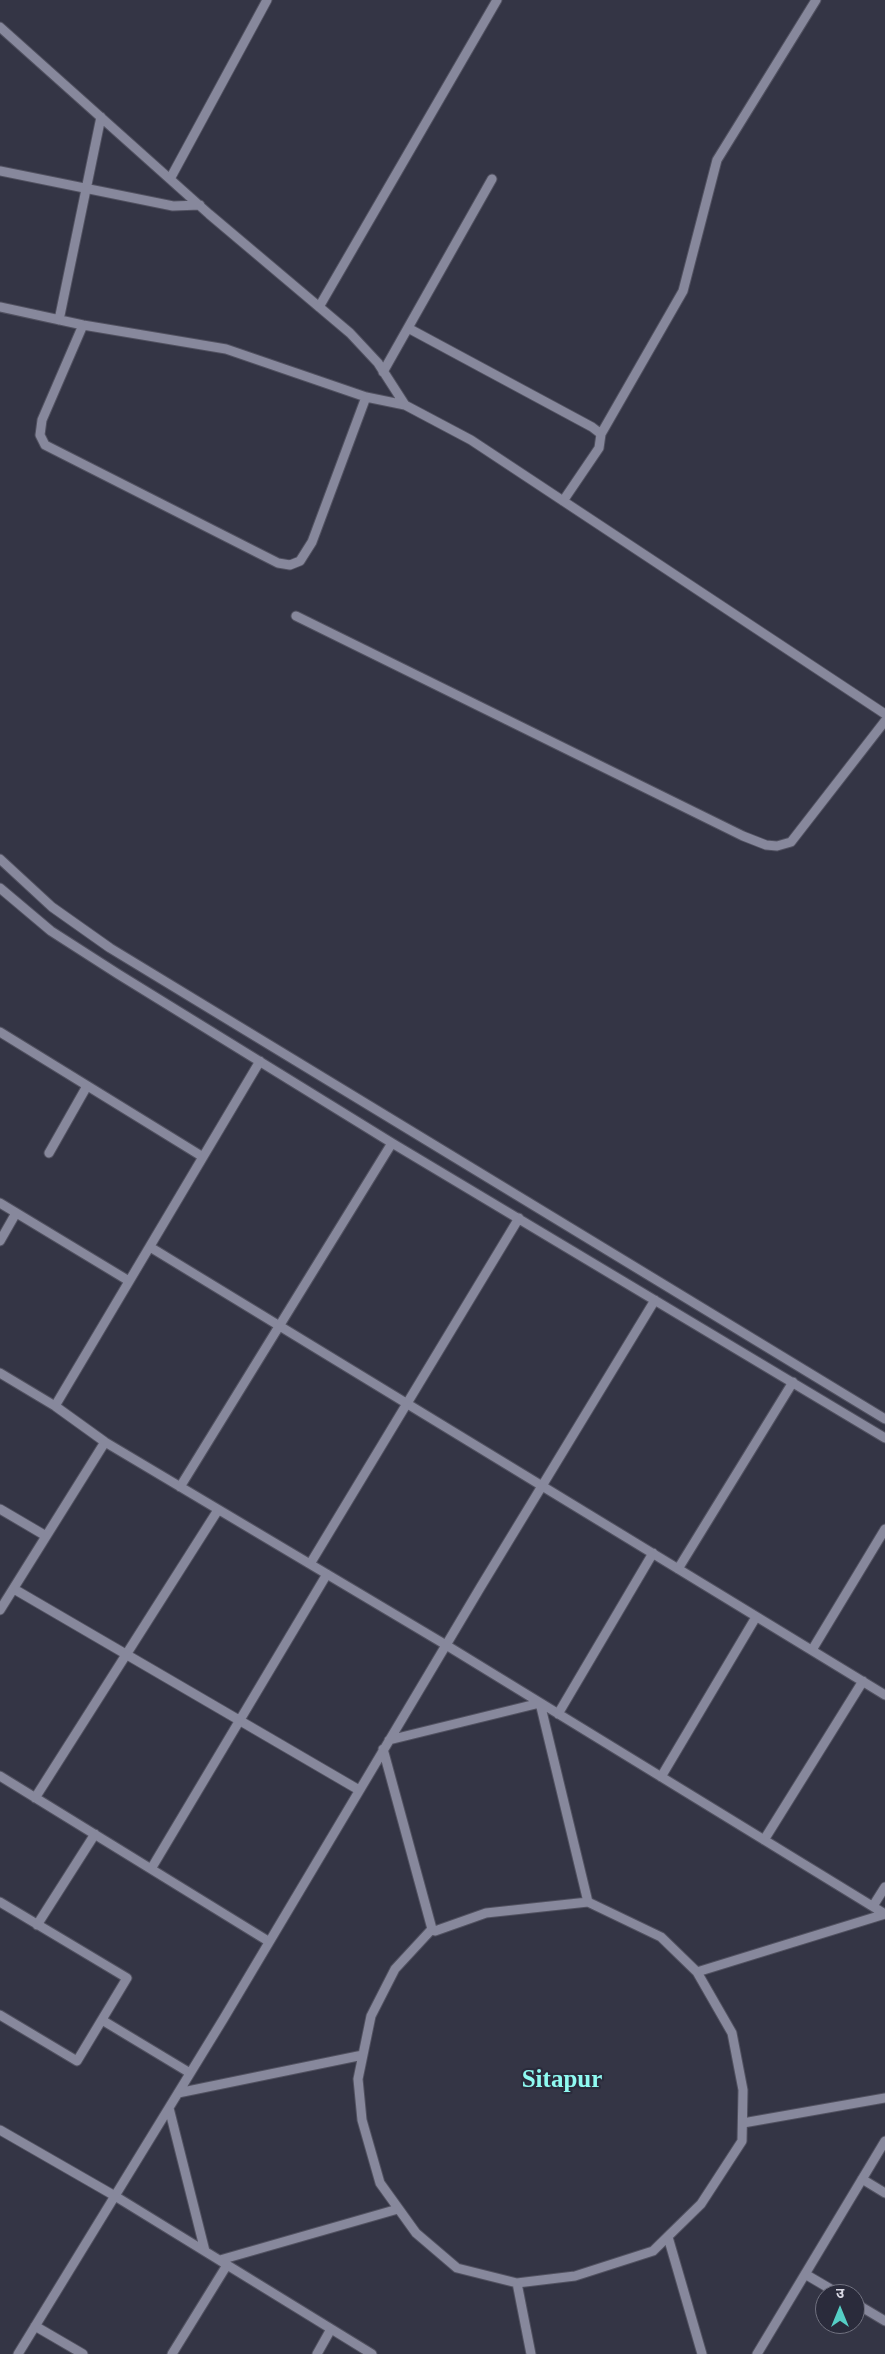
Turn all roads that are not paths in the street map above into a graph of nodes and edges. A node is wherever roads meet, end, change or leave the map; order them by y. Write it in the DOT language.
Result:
graph roads {
  1 [pos="267,0"];
  2 [pos="497,0"];
  3 [pos="816,0"];
  4 [pos="0,27"];
  5 [pos="100,117"];
  6 [pos="0,172"];
  7 [pos="170,179"];
  8 [pos="492,179"];
  9 [pos="86,188"];
  10 [pos="200,205"];
  11 [pos="0,307"];
  12 [pos="319,307"];
  13 [pos="59,320"];
  14 [pos="83,325"];
  15 [pos="408,328"];
  16 [pos="383,372"];
  17 [pos="366,396"];
  18 [pos="405,405"];
  19 [pos="601,434"];
  20 [pos="563,500"];
  21 [pos="296,616"];
  22 [pos="885,714"];
  23 [pos="885,721"];
  24 [pos="0,859"];
  25 [pos="0,888"];
  26 [pos="3,1034"];
  27 [pos="0,1045"];
  28 [pos="260,1061"];
  29 [pos="87,1086"];
  30 [pos="392,1143"];
  31 [pos="49,1153"];
  32 [pos="203,1157"];
  33 [pos="0,1203"];
  34 [pos="16,1213"];
  35 [pos="519,1218"];
  36 [pos="0,1241"];
  37 [pos="150,1247"];
  38 [pos="129,1281"];
  39 [pos="655,1300"];
  40 [pos="279,1326"];
  41 [pos="0,1373"];
  42 [pos="793,1382"];
  43 [pos="407,1404"];
  44 [pos="55,1406"];
  45 [pos="885,1419"];
  46 [pos="885,1438"];
  47 [pos="105,1442"];
  48 [pos="542,1486"];
  49 [pos="180,1487"];
  50 [pos="0,1509"];
  51 [pos="218,1510"];
  52 [pos="885,1530"];
  53 [pos="46,1536"];
  54 [pos="653,1554"];
  55 [pos="310,1564"];
  56 [pos="678,1569"];
  57 [pos="326,1574"];
  58 [pos="14,1588"];
  59 [pos="0,1610"];
  60 [pos="756,1616"];
  61 [pos="446,1645"];
  62 [pos="812,1650"];
  63 [pos="126,1654"];
  64 [pos="863,1682"];
  65 [pos="885,1695"];
  66 [pos="540,1703"];
  67 [pos="558,1714"];
  68 [pos="239,1720"];
  69 [pos="388,1740"];
  70 [pos="383,1749"];
  71 [pos="0,1776"];
  72 [pos="661,1777"];
  73 [pos="359,1790"];
  74 [pos="36,1798"];
  75 [pos="95,1834"];
  76 [pos="764,1840"];
  77 [pos="151,1869"];
  78 [pos="885,1887"];
  79 [pos="0,1902"];
  80 [pos="588,1902"];
  81 [pos="873,1906"];
  82 [pos="37,1925"];
  83 [pos="432,1929"];
  84 [pos="268,1941"];
  85 [pos="697,1972"];
  86 [pos="0,2015"];
  87 [pos="102,2020"];
  88 [pos="363,2055"];
  89 [pos="190,2073"];
  90 [pos="178,2093"];
  91 [pos="885,2098"];
  92 [pos="169,2108"];
  93 [pos="743,2123"];
  94 [pos="0,2130"];
  95 [pos="885,2141"];
  96 [pos="862,2179"];
  97 [pos="885,2193"];
  98 [pos="115,2196"];
  99 [pos="398,2209"];
  100 [pos="668,2237"];
  101 [pos="205,2252"];
  102 [pos="223,2263"];
  103 [pos="805,2274"];
  104 [pos="517,2283"];
  105 [pos="822,2284"];
  106 [pos="865,2309"];
  107 [pos="885,2321"];
  108 [pos="36,2326"];
  109 [pos="331,2329"];
  110 [pos="18,2354"];
  111 [pos="82,2354"];
  112 [pos="172,2354"];
  113 [pos="317,2354"];
  114 [pos="372,2354"];
  115 [pos="531,2354"];
  116 [pos="702,2354"];
  117 [pos="756,2354"];
  1 -- 7 [label="street"];
  2 -- 12 [label="street"];
  3 -- 19 [label="street"];
  4 -- 5 [label="street"];
  5 -- 7 [label="street"];
  5 -- 9 [label="street"];
  6 -- 9 [label="street"];
  7 -- 10 [label="street"];
  8 -- 15 [label="street"];
  9 -- 10 [label="street"];
  9 -- 13 [label="street"];
  10 -- 12 [label="street"];
  11 -- 13 [label="street"];
  12 -- 16 [label="street"];
  13 -- 14 [label="street"];
  14 -- 17 [label="street"];
  14 -- 17 [label="street"];
  15 -- 16 [label="street"];
  15 -- 19 [label="street"];
  16 -- 18 [label="street"];
  17 -- 18 [label="street"];
  18 -- 20 [label="street"];
  19 -- 20 [label="street"];
  20 -- 22 [label="street"];
  21 -- 23 [label="street"];
  24 -- 45 [label="street"];
  25 -- 28 [label="street"];
  26 -- 27 [label="street"];
  26 -- 29 [label="street"];
  28 -- 30 [label="street"];
  28 -- 32 [label="street"];
  29 -- 31 [label="street"];
  29 -- 32 [label="street"];
  30 -- 35 [label="street"];
  30 -- 40 [label="street"];
  32 -- 37 [label="street"];
  33 -- 34 [label="street"];
  34 -- 36 [label="street"];
  34 -- 38 [label="street"];
  35 -- 39 [label="street"];
  35 -- 43 [label="street"];
  37 -- 38 [label="street"];
  37 -- 40 [label="street"];
  38 -- 44 [label="street"];
  39 -- 42 [label="street"];
  39 -- 48 [label="street"];
  40 -- 43 [label="street"];
  40 -- 49 [label="street"];
  41 -- 44 [label="street"];
  42 -- 46 [label="street"];
  42 -- 56 [label="street"];
  43 -- 48 [label="street"];
  43 -- 55 [label="street"];
  44 -- 47 [label="street"];
  47 -- 49 [label="street"];
  47 -- 53 [label="street"];
  48 -- 54 [label="street"];
  48 -- 61 [label="street"];
  49 -- 51 [label="street"];
  50 -- 53 [label="street"];
  51 -- 55 [label="street"];
  51 -- 63 [label="street"];
  52 -- 62 [label="street"];
  53 -- 58 [label="street"];
  54 -- 56 [label="street"];
  54 -- 67 [label="street"];
  55 -- 57 [label="street"];
  56 -- 60 [label="street"];
  57 -- 61 [label="street"];
  57 -- 68 [label="street"];
  58 -- 59 [label="street"];
  58 -- 63 [label="street"];
  60 -- 62 [label="street"];
  60 -- 72 [label="street"];
  61 -- 66 [label="street"];
  61 -- 69 [label="street"];
  62 -- 64 [label="street"];
  63 -- 68 [label="street"];
  63 -- 74 [label="street"];
  64 -- 65 [label="street"];
  64 -- 76 [label="street"];
  66 -- 67 [label="street"];
  66 -- 69 [label="street"];
  66 -- 80 [label="street"];
  67 -- 72 [label="street"];
  68 -- 73 [label="street"];
  68 -- 77 [label="street"];
  69 -- 70 [label="street"];
  70 -- 73 [label="street"];
  70 -- 83 [label="street"];
  71 -- 74 [label="street"];
  72 -- 76 [label="street"];
  73 -- 84 [label="street"];
  74 -- 75 [label="street"];
  75 -- 77 [label="street"];
  75 -- 82 [label="street"];
  76 -- 81 [label="street"];
  77 -- 84 [label="street"];
  78 -- 81 [label="street"];
  79 -- 82 [label="street"];
  80 -- 83 [label="street"];
  80 -- 85 [label="street"];
  81 -- 85 [label="street"];
  82 -- 87 [label="street"];
  83 -- 88 [label="street"];
  84 -- 89 [label="street"];
  85 -- 93 [label="street"];
  86 -- 87 [label="street"];
  87 -- 89 [label="street"];
  88 -- 90 [label="street"];
  88 -- 99 [label="street"];
  89 -- 90 [label="street"];
  90 -- 92 [label="street"];
  91 -- 93 [label="street"];
  92 -- 98 [label="street"];
  92 -- 101 [label="street"];
  93 -- 100 [label="street"];
  94 -- 98 [label="street"];
  95 -- 96 [label="street"];
  96 -- 97 [label="street"];
  96 -- 103 [label="street"];
  98 -- 101 [label="street"];
  98 -- 108 [label="street"];
  99 -- 102 [label="street"];
  99 -- 104 [label="street"];
  100 -- 104 [label="street"];
  100 -- 116 [label="street"];
  101 -- 102 [label="street"];
  102 -- 109 [label="street"];
  102 -- 112 [label="street"];
  103 -- 105 [label="street"];
  103 -- 117 [label="street"];
  104 -- 115 [label="street"];
  106 -- 107 [label="street"];
  108 -- 110 [label="street"];
  108 -- 111 [label="street"];
  109 -- 113 [label="street"];
  109 -- 114 [label="street"];
}
